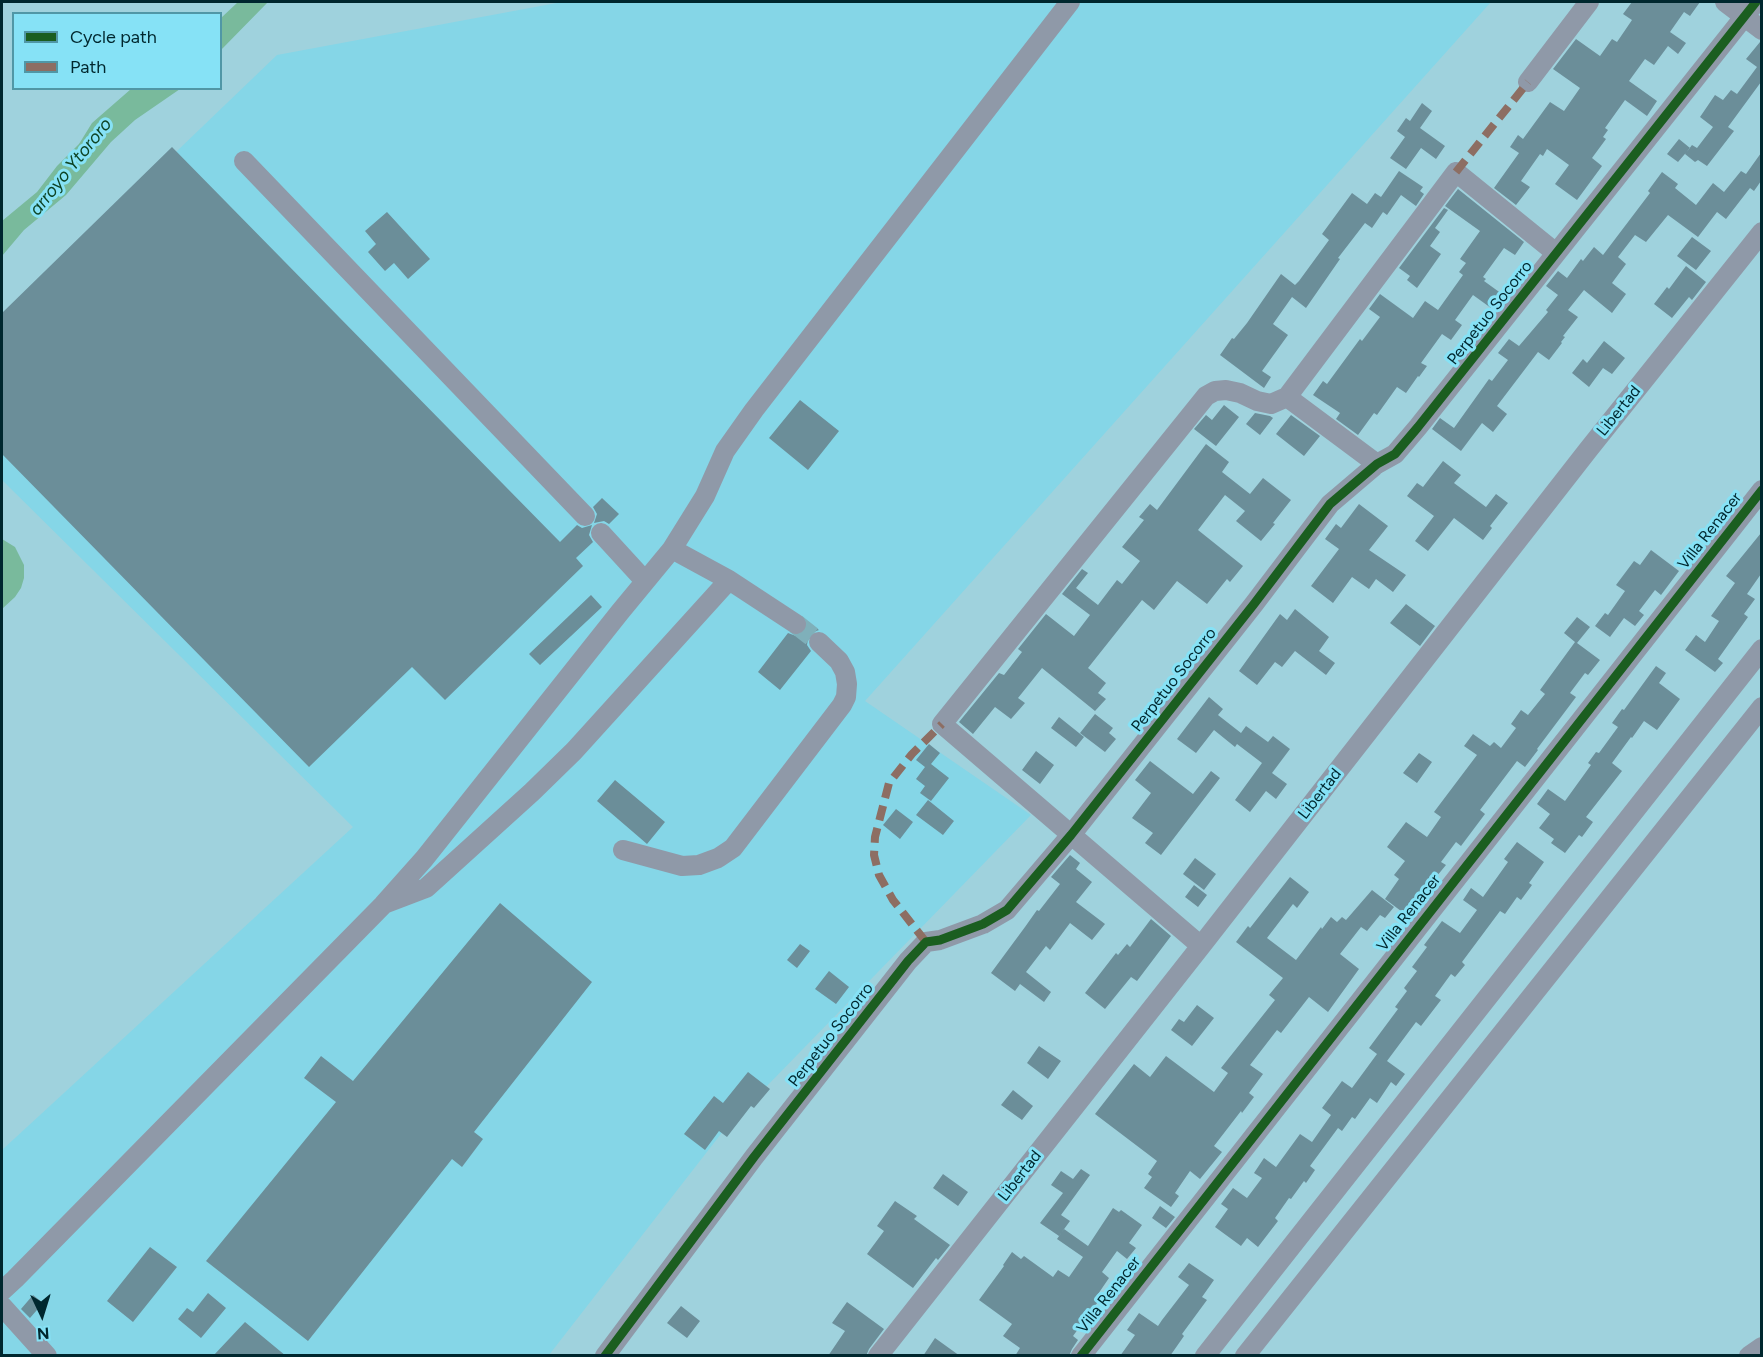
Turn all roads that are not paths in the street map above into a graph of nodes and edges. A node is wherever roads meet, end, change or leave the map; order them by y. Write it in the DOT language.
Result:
graph roads {
  1 [pos="1070,2"];
  2 [pos="1589,2"];
  3 [pos="1725,2"];
  4 [pos="1751,9"];
  5 [pos="1761,30"];
  6 [pos="1528,81"];
  7 [pos="244,161"];
  8 [pos="1761,232"];
  9 [pos="1556,253"];
  10 [pos="1287,397"];
  11 [pos="1377,464"];
  12 [pos="1761,490"];
  13 [pos="585,516"];
  14 [pos="601,533"];
  15 [pos="672,549"];
  16 [pos="729,580"];
  17 [pos="645,581"];
  18 [pos="796,624"];
  19 [pos="819,642"];
  20 [pos="1761,649"];
  21 [pos="1761,707"];
  22 [pos="1071,835"];
  23 [pos="623,850"];
  24 [pos="383,905"];
  25 [pos="1201,946"];
  26 [pos="2,1291"];
  27 [pos="2,1306"];
  28 [pos="1761,1347"];
  29 [pos="47,1356"];
  30 [pos="605,1356"];
  31 [pos="878,1356"];
  32 [pos="1081,1356"];
  33 [pos="1205,1356"];
  34 [pos="1245,1356"];
  35 [pos="1749,1356"];
  1 -- 15 [label="street"];
  2 -- 6 [label="street"];
  3 -- 4 [label="street"];
  4 -- 5 [label="street"];
  4 -- 9 [label="street, Perpetuo Socorro"];
  7 -- 13 [label="street"];
  8 -- 25 [label="street, Libertad"];
  9 -- 10 [label="street"];
  9 -- 11 [label="street, Perpetuo Socorro"];
  10 -- 11 [label="street"];
  10 -- 22 [label="street"];
  11 -- 22 [label="street, Perpetuo Socorro"];
  12 -- 32 [label="street, Villa Renacer"];
  14 -- 17 [label="street"];
  15 -- 16 [label="street"];
  15 -- 17 [label="street"];
  16 -- 18 [label="street"];
  16 -- 24 [label="street"];
  17 -- 24 [label="street"];
  19 -- 23 [label="street"];
  20 -- 33 [label="street"];
  21 -- 34 [label="street"];
  22 -- 25 [label="street"];
  22 -- 30 [label="street, Perpetuo Socorro"];
  24 -- 26 [label="street"];
  25 -- 31 [label="street, Libertad"];
  27 -- 29 [label="street"];
  28 -- 35 [label="street"];
}
